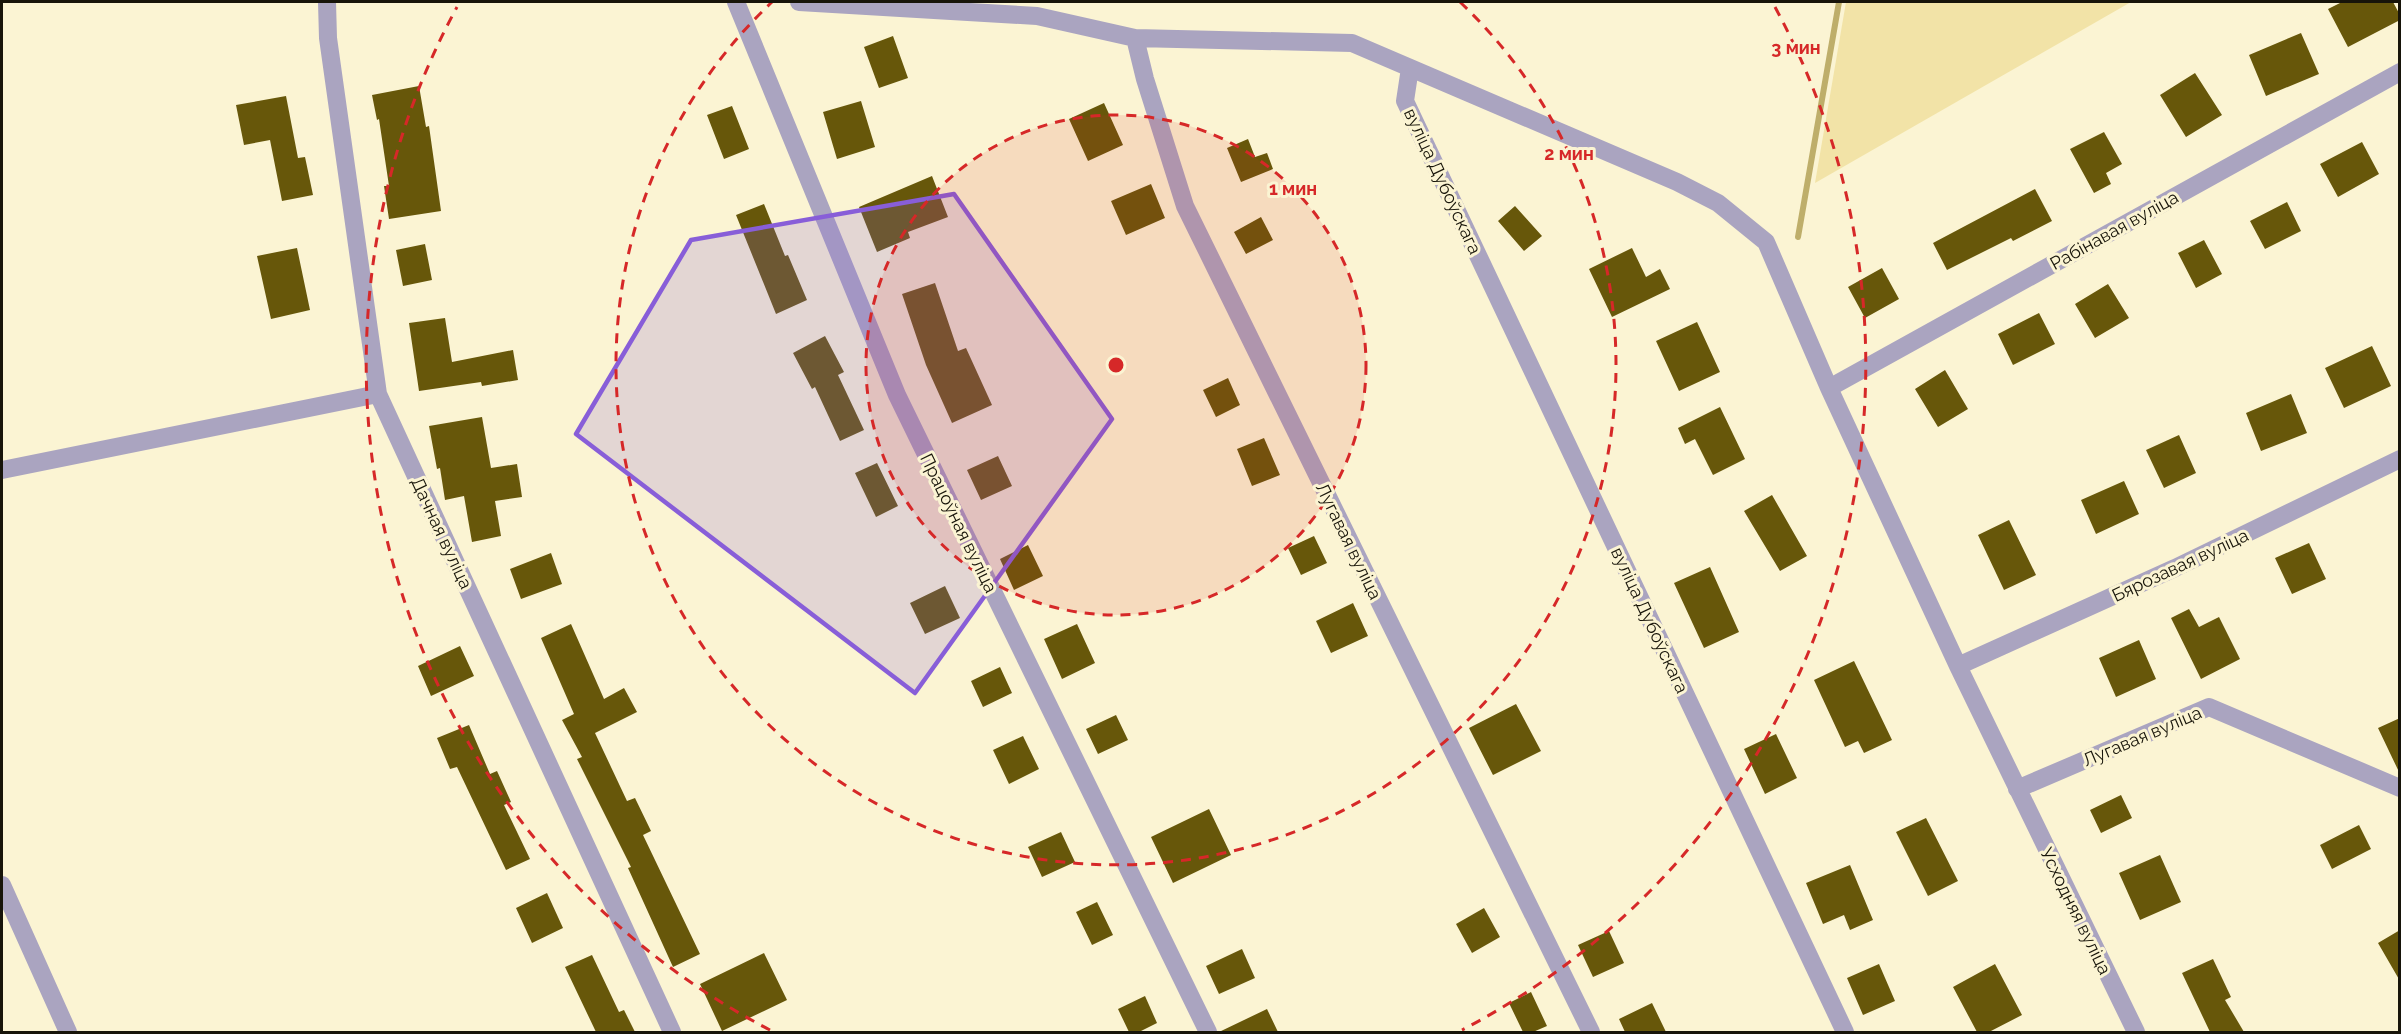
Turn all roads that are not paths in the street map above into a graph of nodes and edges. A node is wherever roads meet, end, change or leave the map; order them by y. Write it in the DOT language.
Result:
graph roads {
  1 [pos="327,2"];
  2 [pos="736,2"];
  3 [pos="799,2"];
  4 [pos="1135,38"];
  5 [pos="1410,68"];
  6 [pos="2400,72"];
  7 [pos="1829,388"];
  8 [pos="378,394"];
  9 [pos="2400,459"];
  10 [pos="2,470"];
  11 [pos="1958,666"];
  12 [pos="2017,789"];
  13 [pos="2400,789"];
  14 [pos="2,885"];
  15 [pos="68,1032"];
  16 [pos="672,1032"];
  17 [pos="1208,1032"];
  18 [pos="1591,1032"];
  19 [pos="1845,1032"];
  20 [pos="2136,1032"];
  1 -- 8 [label="street, Дачная вуліца"];
  2 -- 17 [label="street, Працоўная вуліца"];
  3 -- 4 [label="street"];
  4 -- 5 [label="street"];
  4 -- 18 [label="street, Лугавая вуліца"];
  5 -- 7 [label="street"];
  5 -- 19 [label="street, вуліца Дубоўскага"];
  6 -- 7 [label="street, Рабінавая вуліца"];
  7 -- 11 [label="street"];
  8 -- 10 [label="street"];
  8 -- 16 [label="street, Дачная вуліца"];
  9 -- 11 [label="street, Бярозавая вуліца"];
  11 -- 12 [label="street"];
  12 -- 13 [label="street, Лугавая вуліца"];
  12 -- 20 [label="street, Усходняя вуліца"];
  14 -- 15 [label="street"];
}
